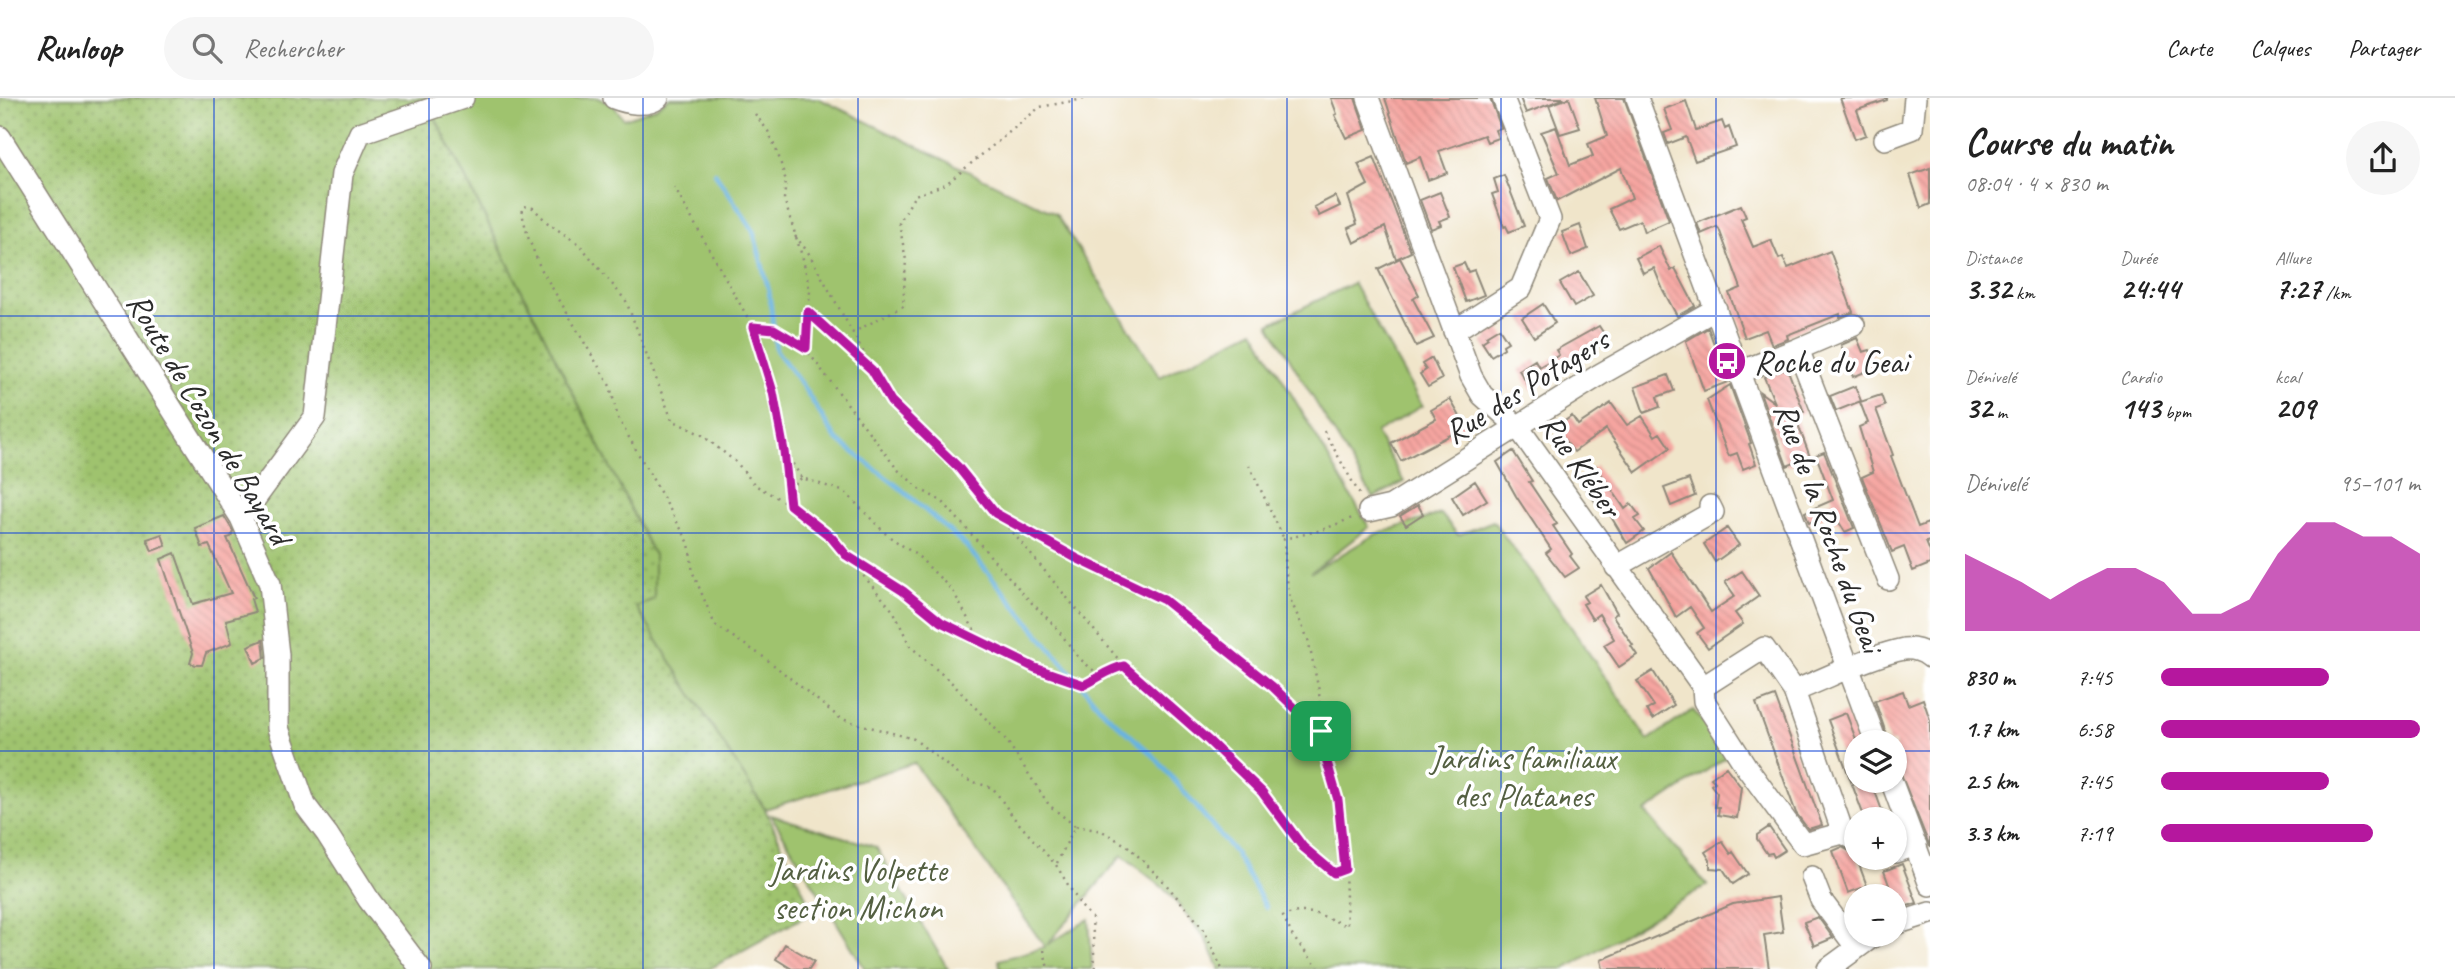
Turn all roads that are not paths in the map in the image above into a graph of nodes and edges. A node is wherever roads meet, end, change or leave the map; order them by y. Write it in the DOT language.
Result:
graph roads {
  1 [pos="463,98"];
  2 [pos="614,98"];
  3 [pos="658,98"];
  4 [pos="1368,98"];
  5 [pos="1503,98"];
  6 [pos="1637,98"];
  7 [pos="1915,98"];
  8 [pos="1927,98"];
  9 [pos="1930,106"];
  10 [pos="0,137"];
  11 [pos="1885,139"];
  12 [pos="1716,309"];
  13 [pos="1854,324"];
  14 [pos="1454,331"];
  15 [pos="1798,349"];
  16 [pos="1740,372"];
  17 [pos="1518,427"];
  18 [pos="1710,506"];
  19 [pos="1369,511"];
  20 [pos="241,518"];
  21 [pos="1616,567"];
  22 [pos="1888,579"];
  23 [pos="1930,657"];
  24 [pos="1849,669"];
  25 [pos="1703,687"];
  26 [pos="1794,691"];
  27 [pos="1872,730"];
  28 [pos="1844,821"];
  29 [pos="1844,838"];
  30 [pos="1907,851"];
  31 [pos="1812,877"];
  32 [pos="1930,885"];
  33 [pos="1930,913"];
  34 [pos="1907,920"];
  35 [pos="1844,931"];
  36 [pos="1856,947"];
  37 [pos="421,969"];
  38 [pos="1828,969"];
  1 -- 20 [label="street"];
  2 -- 3 [label="street"];
  4 -- 14 [label="street, Rue Kléber"];
  5 -- 14 [label="street"];
  6 -- 12 [label="street, Rue de la Roche du Geai"];
  7 -- 11 [label="street"];
  8 -- 9 [label="street"];
  10 -- 20 [label="street, Route de Cozon de Bayard"];
  12 -- 16 [label="street, Rue de la Roche du Geai"];
  12 -- 17 [label="street, Rue des Potagers"];
  13 -- 15 [label="street"];
  14 -- 17 [label="street, Rue Kléber"];
  15 -- 16 [label="street"];
  15 -- 22 [label="street"];
  16 -- 24 [label="street, Rue de la Roche du Geai"];
  17 -- 19 [label="street, Rue des Potagers"];
  17 -- 21 [label="street, Rue Kléber"];
  18 -- 21 [label="street"];
  20 -- 37 [label="street, Route de Cozon de Bayard"];
  21 -- 25 [label="street, Rue Kléber"];
  23 -- 24 [label="street"];
  24 -- 26 [label="street"];
  24 -- 27 [label="street, Rue de la Roche du Geai"];
  25 -- 26 [label="street"];
  25 -- 29 [label="street, Rue Kléber"];
  26 -- 28 [label="street"];
  30 -- 32 [label="street"];
  31 -- 35 [label="street"];
  33 -- 34 [label="street"];
  36 -- 38 [label="street"];
}
